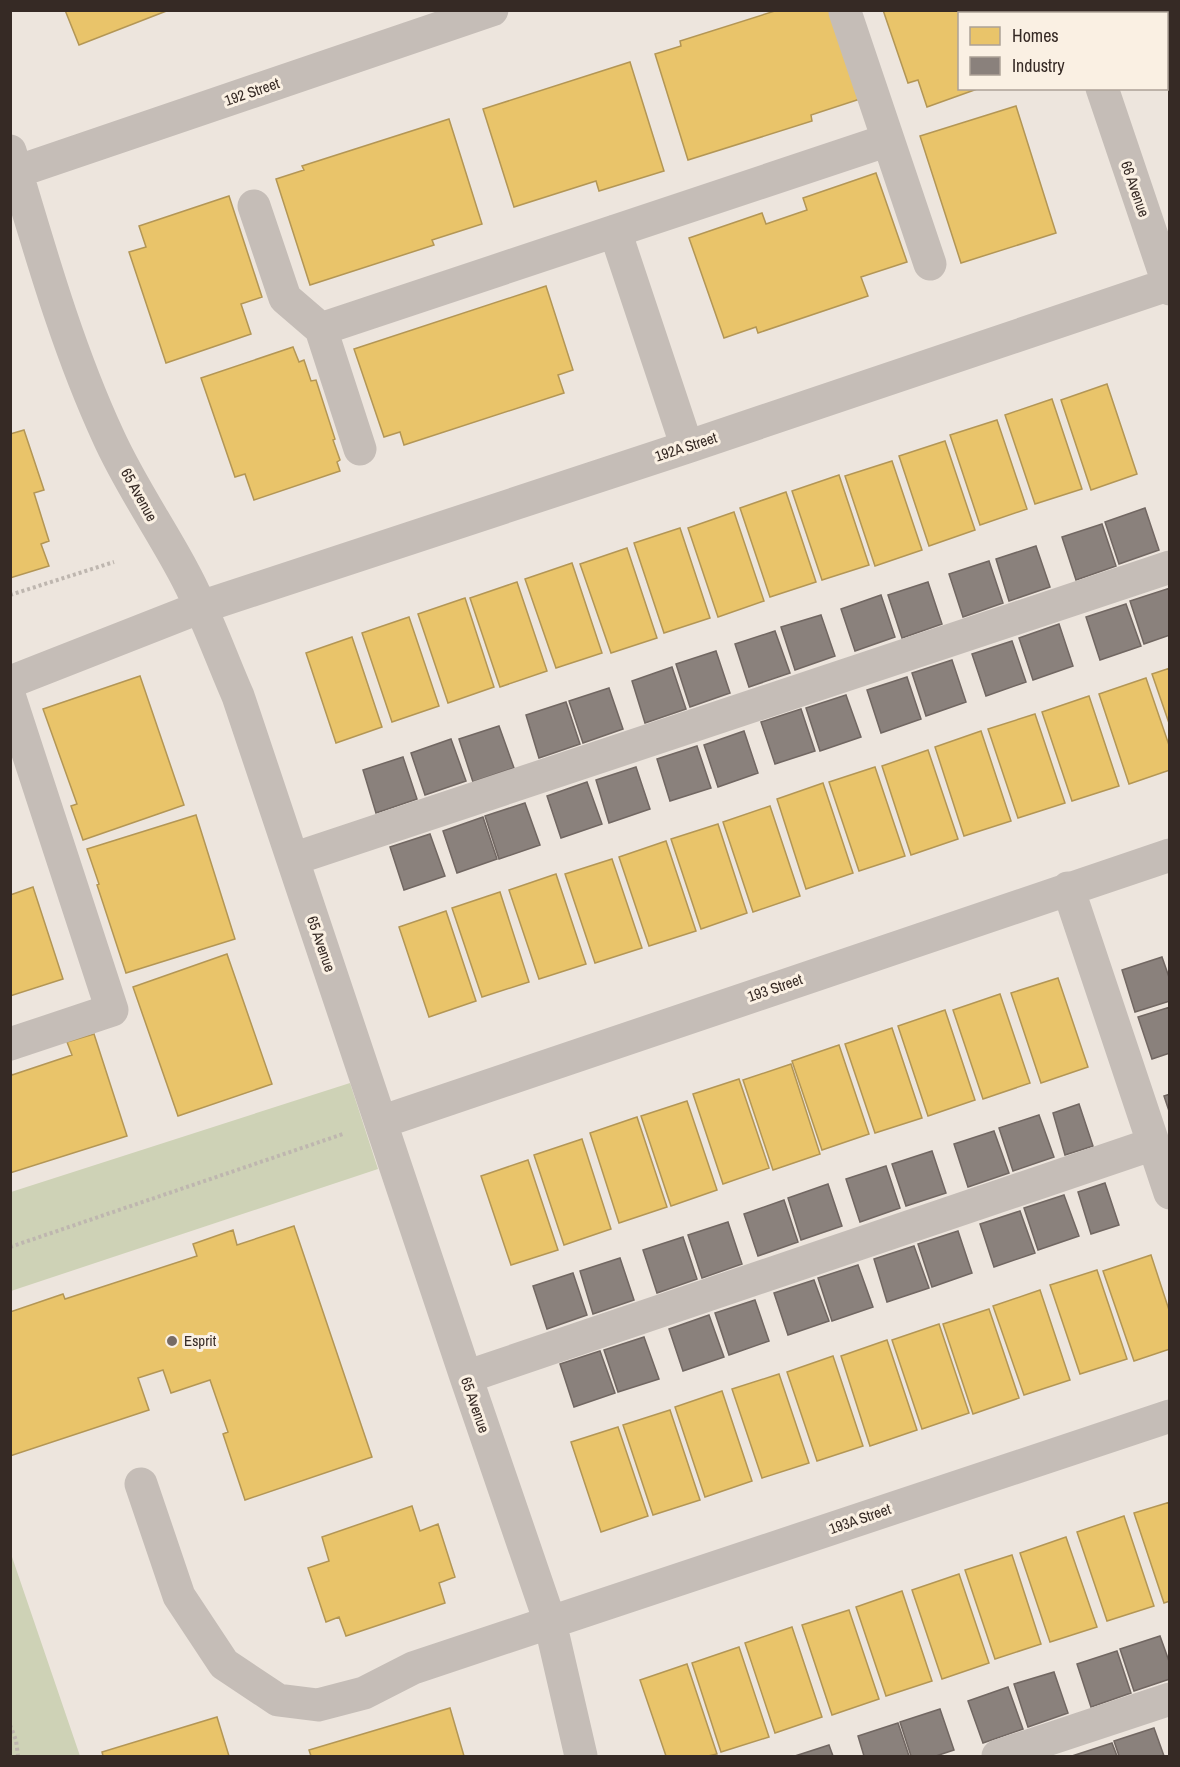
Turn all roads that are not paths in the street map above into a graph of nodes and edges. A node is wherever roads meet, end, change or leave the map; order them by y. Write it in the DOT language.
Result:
graph roads {
  1 [pos="492,10"];
  2 [pos="845,12"];
  3 [pos="1103,90"];
  4 [pos="888,140"];
  5 [pos="13,166"];
  6 [pos="254,206"];
  7 [pos="615,231"];
  8 [pos="930,264"];
  9 [pos="1169,286"];
  10 [pos="321,329"];
  11 [pos="687,447"];
  12 [pos="360,449"];
  13 [pos="1170,567"];
  14 [pos="201,607"];
  15 [pos="10,682"];
  16 [pos="10,698"];
  17 [pos="1170,855"];
  18 [pos="293,859"];
  19 [pos="1068,888"];
  20 [pos="10,1044"];
  21 [pos="381,1122"];
  22 [pos="1153,1144"];
  23 [pos="1170,1193"];
  24 [pos="466,1377"];
  25 [pos="1170,1416"];
  26 [pos="141,1484"];
  27 [pos="550,1622"];
  28 [pos="1170,1699"];
  29 [pos="581,1756"];
  30 [pos="998,1756"];
  1 -- 5 [label="street, 192 Street"];
  2 -- 4 [label="street"];
  3 -- 9 [label="street, 66 Avenue"];
  4 -- 7 [label="street"];
  4 -- 8 [label="street"];
  5 -- 14 [label="street, 65 Avenue"];
  6 -- 10 [label="street"];
  7 -- 10 [label="street"];
  7 -- 11 [label="street"];
  9 -- 11 [label="street, 192A Street"];
  10 -- 12 [label="street"];
  11 -- 14 [label="street, 192A Street"];
  13 -- 18 [label="street"];
  14 -- 15 [label="street, 192A Street"];
  14 -- 18 [label="street, 65 Avenue"];
  16 -- 20 [label="street"];
  17 -- 19 [label="street, 193 Street"];
  18 -- 21 [label="street, 65 Avenue"];
  19 -- 21 [label="street, 193 Street"];
  19 -- 22 [label="street"];
  21 -- 24 [label="street, 65 Avenue"];
  22 -- 23 [label="street"];
  22 -- 24 [label="street"];
  24 -- 27 [label="street, 65 Avenue"];
  25 -- 27 [label="street, 193A Street"];
  26 -- 27 [label="street, 193A Street"];
  27 -- 29 [label="street, 65 Avenue"];
  28 -- 30 [label="street"];
}
